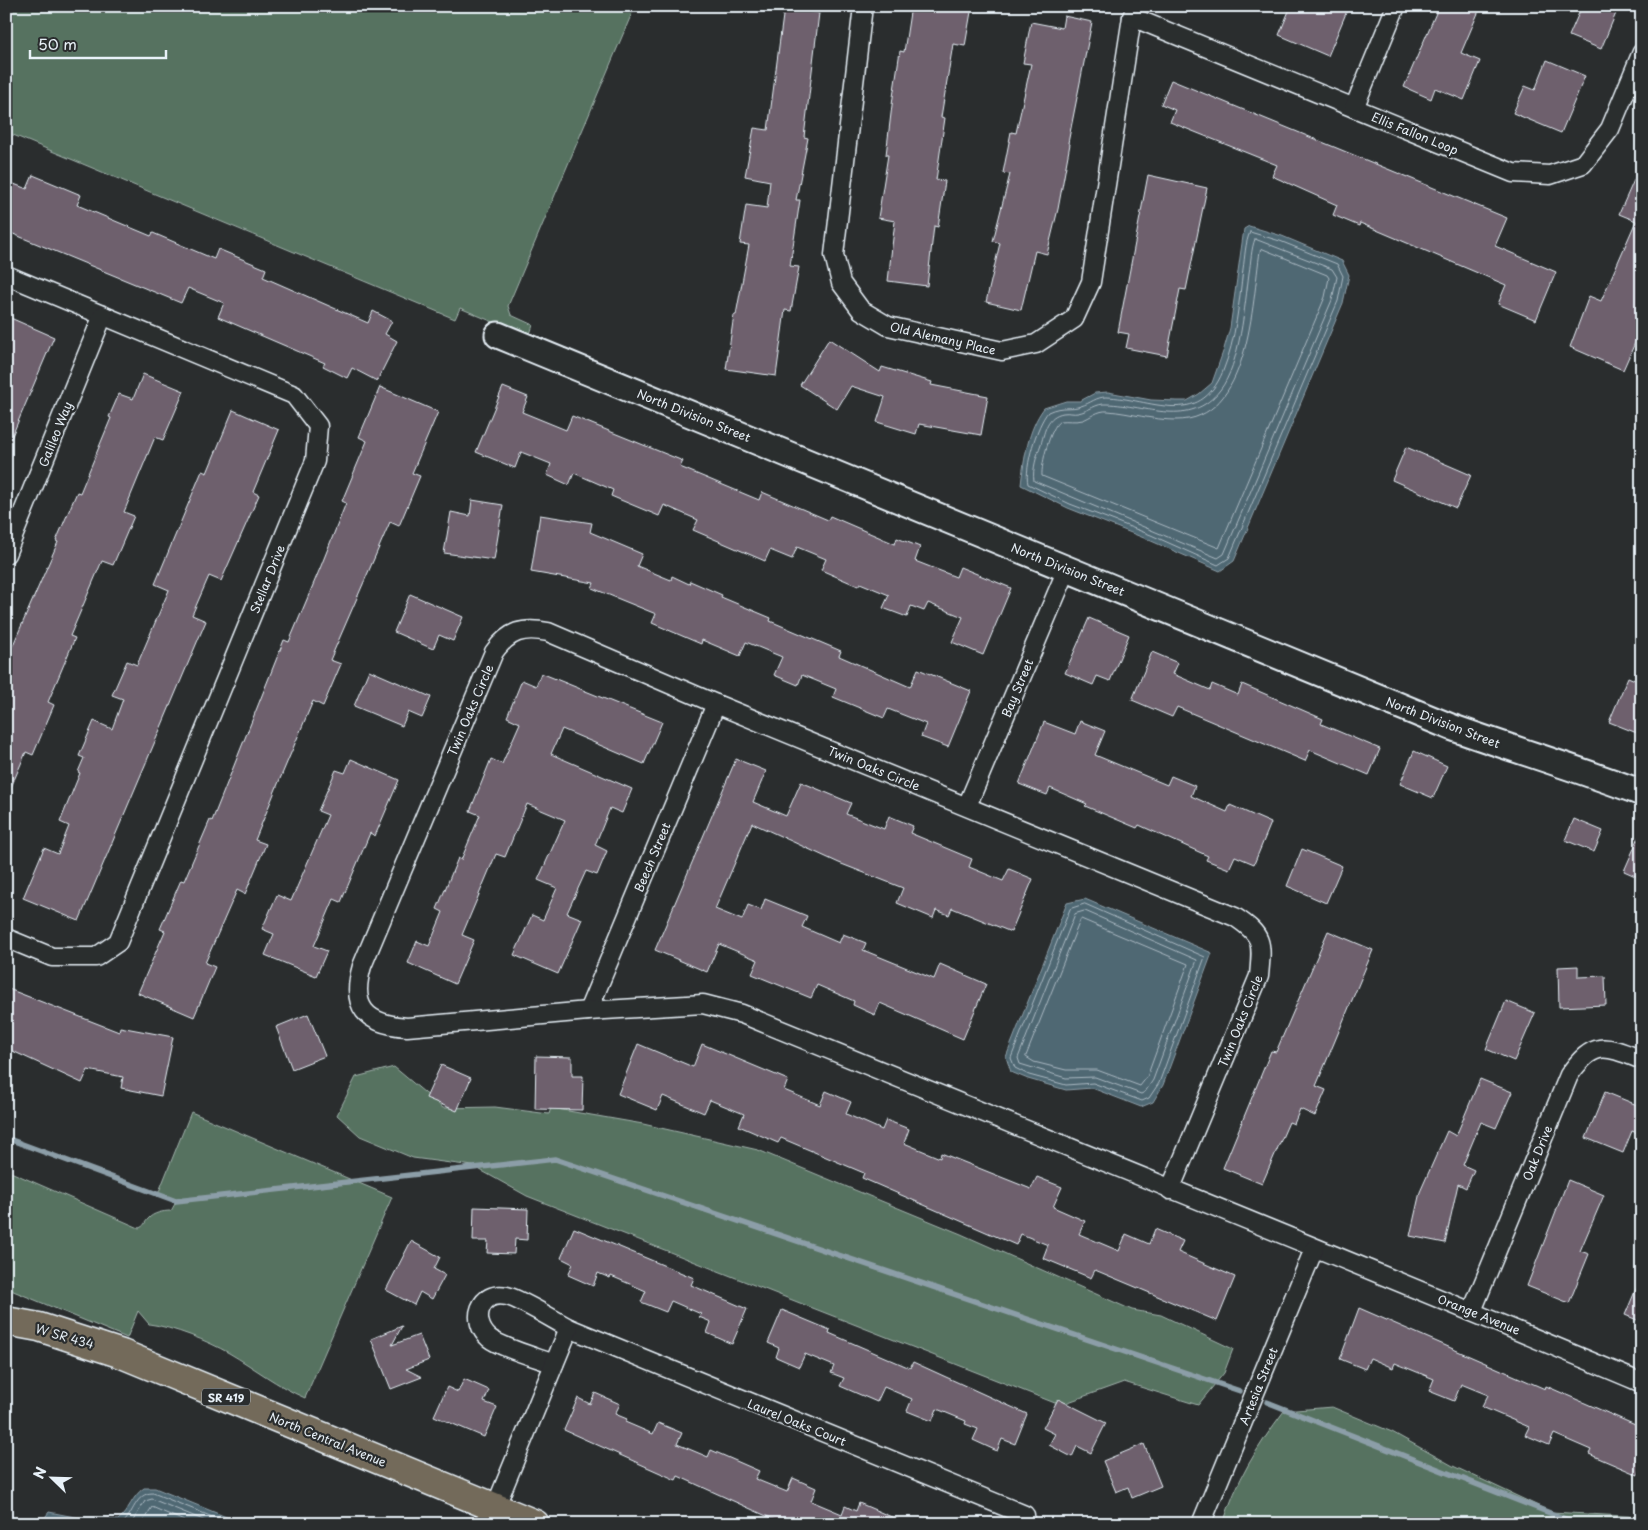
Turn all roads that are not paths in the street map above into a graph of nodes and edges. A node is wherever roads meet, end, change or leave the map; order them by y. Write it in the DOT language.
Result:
graph roads {
  1 [pos="863,6"];
  2 [pos="1396,6"];
  3 [pos="1134,12"];
  4 [pos="1642,52"];
  5 [pos="1354,108"];
  6 [pos="6,275"];
  7 [pos="103,315"];
  8 [pos="498,335"];
  9 [pos="6,554"];
  10 [pos="1067,569"];
  11 [pos="716,704"];
  12 [pos="1642,793"];
  13 [pos="967,806"];
  14 [pos="6,938"];
  15 [pos="588,1011"];
  16 [pos="1642,1060"];
  17 [pos="1170,1190"];
  18 [pos="1314,1249"];
  19 [pos="1472,1311"];
  20 [pos="6,1321"];
  21 [pos="568,1328"];
  22 [pos="122,1354"];
  23 [pos="554,1364"];
  24 [pos="1642,1383"];
  25 [pos="1025,1516"];
  26 [pos="491,1518"];
  27 [pos="534,1524"];
  28 [pos="1201,1524"];
  1 -- 3 [label="street, Old Alemany Place"];
  2 -- 5 [label="street"];
  3 -- 5 [label="street, Ellis Fallon Loop"];
  4 -- 5 [label="street, Ellis Fallon Loop"];
  6 -- 7 [label="street, Stellar Drive"];
  7 -- 9 [label="street, Galileo Way"];
  7 -- 14 [label="street, Stellar Drive"];
  8 -- 10 [label="street, North Division Street"];
  10 -- 12 [label="street, North Division Street"];
  10 -- 13 [label="street, Bay Street"];
  11 -- 13 [label="street, Twin Oaks Circle"];
  11 -- 15 [label="street, Beech Street"];
  11 -- 15 [label="street, Twin Oaks Circle"];
  13 -- 17 [label="street, Twin Oaks Circle"];
  15 -- 17 [label="street, Twin Oaks Circle"];
  16 -- 19 [label="street, Oak Drive"];
  17 -- 18 [label="street, Twin Oaks Circle"];
  18 -- 19 [label="street, Orange Avenue"];
  18 -- 28 [label="street, Artesia Street"];
  19 -- 24 [label="street, Orange Avenue"];
  20 -- 22 [label="main road, W SR 434 / SR 419"];
  21 -- 23 [label="street"];
  21 -- 23 [label="street, Laurel Oaks Court"];
  21 -- 25 [label="street, Laurel Oaks Court"];
  22 -- 26 [label="main road, North Central Avenue / SR 419"];
  23 -- 26 [label="street"];
  26 -- 27 [label="main road, North Central Avenue / SR 419"];
}
